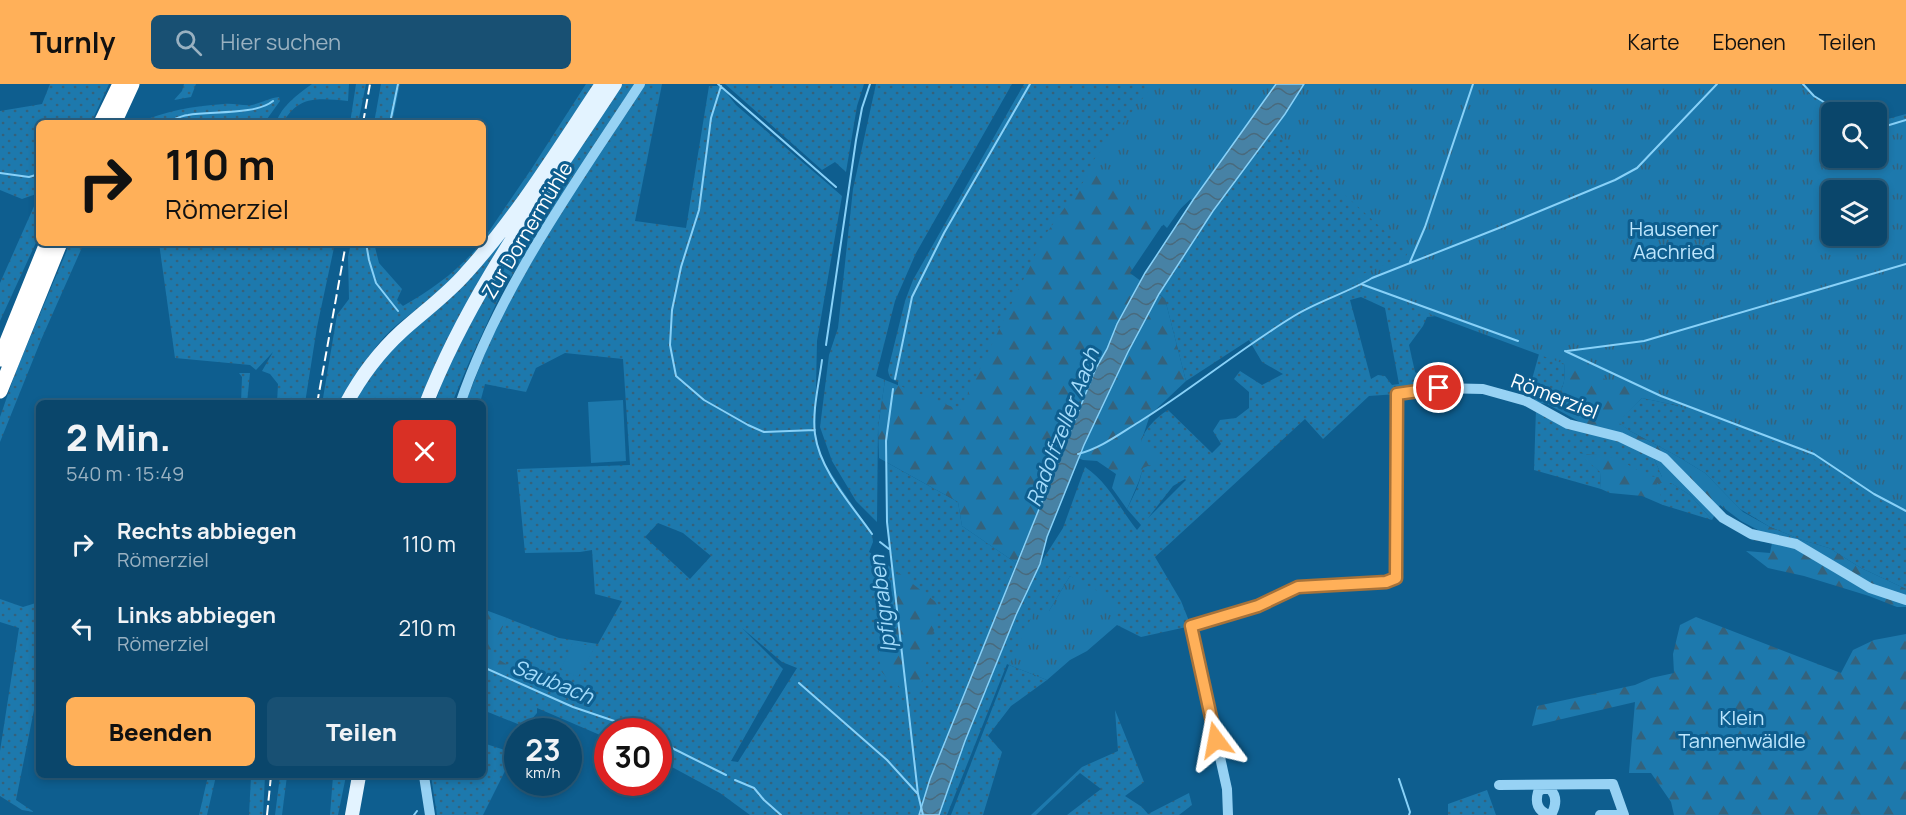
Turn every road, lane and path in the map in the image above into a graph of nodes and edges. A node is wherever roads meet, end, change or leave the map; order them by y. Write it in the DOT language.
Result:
graph roads {
  1 [pos="120,84"];
  2 [pos="132,84"];
  3 [pos="602,84"];
  4 [pos="615,84"];
  5 [pos="640,84"];
  6 [pos="102,120"];
  7 [pos="115,120"];
  8 [pos="46,246"];
  9 [pos="59,246"];
  10 [pos="0,359"];
  11 [pos="0,392"];
  12 [pos="348,400"];
  13 [pos="428,400"];
  14 [pos="461,400"];
  15 [pos="1906,600"];
  16 [pos="349,778"];
  17 [pos="359,778"];
  18 [pos="424,778"];
  19 [pos="1499,785"];
  20 [pos="1550,787"];
  21 [pos="343,815"];
  22 [pos="352,815"];
  23 [pos="430,815"];
  24 [pos="1228,815"];
  25 [pos="1550,815"];
  26 [pos="1600,815"];
  27 [pos="1624,815"];
  1 -- 6 [label="highway"];
  2 -- 7 [label="highway"];
  3 -- 12 [label="main road"];
  4 -- 13 [label="main road"];
  5 -- 14 [label="street, Zur Dornermühle"];
  8 -- 10 [label="highway"];
  9 -- 11 [label="highway"];
  15 -- 24 [label="street, Römerziel"];
  16 -- 21 [label="main road"];
  17 -- 22 [label="main road"];
  18 -- 23 [label="street"];
  19 -- 20 [label="street"];
  20 -- 25 [label="street"];
  20 -- 25 [label="street"];
  20 -- 27 [label="street"];
  26 -- 27 [label="street"];
}
